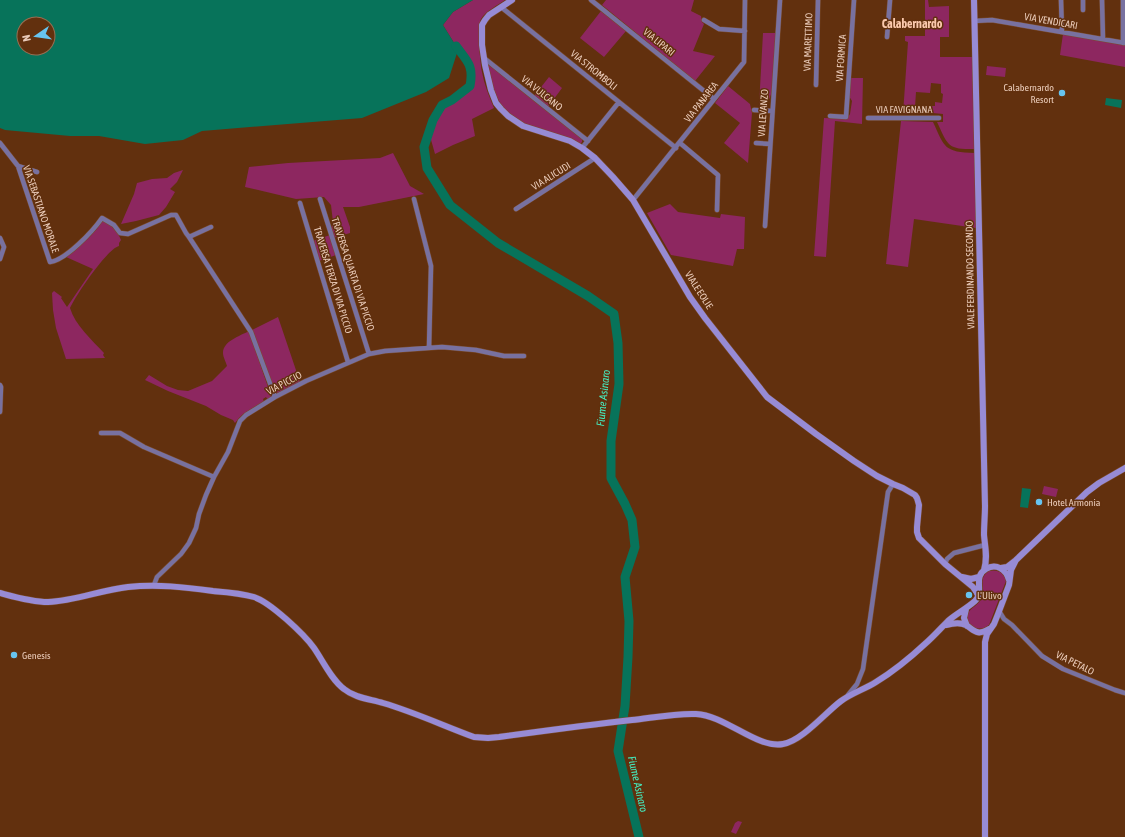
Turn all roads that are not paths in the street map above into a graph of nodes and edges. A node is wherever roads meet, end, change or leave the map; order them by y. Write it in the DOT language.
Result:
graph roads {
  1 [pos="512,0"];
  2 [pos="591,0"];
  3 [pos="745,0"];
  4 [pos="780,0"];
  5 [pos="818,0"];
  6 [pos="854,0"];
  7 [pos="890,0"];
  8 [pos="974,0"];
  9 [pos="1061,0"];
  10 [pos="1083,0"];
  11 [pos="1102,0"];
  12 [pos="1123,0"];
  13 [pos="501,7"];
  14 [pos="1083,10"];
  15 [pos="704,20"];
  16 [pos="974,21"];
  17 [pos="745,31"];
  18 [pos="1062,32"];
  19 [pos="887,36"];
  20 [pos="1103,39"];
  21 [pos="1124,43"];
  22 [pos="484,58"];
  23 [pos="816,85"];
  24 [pos="714,99"];
  25 [pos="619,102"];
  26 [pos="754,110"];
  27 [pos="772,111"];
  28 [pos="830,116"];
  29 [pos="868,118"];
  30 [pos="939,118"];
  31 [pos="588,141"];
  32 [pos="0,143"];
  33 [pos="680,143"];
  34 [pos="756,143"];
  35 [pos="770,144"];
  36 [pos="582,148"];
  37 [pos="676,148"];
  38 [pos="595,158"];
  39 [pos="18,166"];
  40 [pos="37,172"];
  41 [pos="320,199"];
  42 [pos="414,199"];
  43 [pos="633,200"];
  44 [pos="300,203"];
  45 [pos="516,209"];
  46 [pos="717,210"];
  47 [pos="765,226"];
  48 [pos="210,227"];
  49 [pos="189,237"];
  50 [pos="0,238"];
  51 [pos="0,259"];
  52 [pos="429,348"];
  53 [pos="369,354"];
  54 [pos="524,356"];
  55 [pos="348,362"];
  56 [pos="0,385"];
  57 [pos="275,397"];
  58 [pos="0,412"];
  59 [pos="101,433"];
  60 [pos="1125,468"];
  61 [pos="214,476"];
  62 [pos="893,484"];
  63 [pos="986,547"];
  64 [pos="1016,560"];
  65 [pos="945,564"];
  66 [pos="998,567"];
  67 [pos="984,570"];
  68 [pos="957,574"];
  69 [pos="979,577"];
  70 [pos="1009,580"];
  71 [pos="154,585"];
  72 [pos="0,593"];
  73 [pos="978,595"];
  74 [pos="966,609"];
  75 [pos="999,611"];
  76 [pos="1007,622"];
  77 [pos="945,625"];
  78 [pos="967,626"];
  79 [pos="992,627"];
  80 [pos="976,632"];
  81 [pos="985,657"];
  82 [pos="1125,693"];
  83 [pos="848,696"];
  84 [pos="985,837"];
  1 -- 13 [label="street, VIALE EOLIE"];
  2 -- 24 [label="street, VIA LIPARI"];
  3 -- 17 [label="street, VIA PANAREA"];
  4 -- 27 [label="street, VIA LEVANZO"];
  5 -- 23 [label="street, VIA MARETTIMO"];
  6 -- 28 [label="street, VIA FORMICA"];
  7 -- 19 [label="street"];
  8 -- 16 [label="street, VIALE FERDINANDO SECONDO"];
  9 -- 18 [label="street"];
  10 -- 14 [label="street"];
  11 -- 20 [label="street"];
  12 -- 21 [label="street"];
  13 -- 22 [label="street, VIALE EOLIE"];
  13 -- 25 [label="street, VIA STROMBOLI"];
  15 -- 17 [label="street"];
  16 -- 18 [label="street, VIA VENDICARI"];
  16 -- 63 [label="street, VIALE FERDINANDO SECONDO"];
  17 -- 24 [label="street, VIA PANAREA"];
  18 -- 20 [label="street, VIA VENDICARI"];
  20 -- 21 [label="street, VIA VENDICARI"];
  22 -- 31 [label="street, VIA VULCANO"];
  22 -- 36 [label="street, VIALE EOLIE"];
  24 -- 33 [label="street, VIA PANAREA"];
  25 -- 31 [label="street"];
  25 -- 37 [label="street, VIA STROMBOLI"];
  26 -- 27 [label="street"];
  27 -- 35 [label="street, VIA LEVANZO"];
  29 -- 30 [label="street, VIA FAVIGNANA"];
  31 -- 36 [label="street"];
  32 -- 39 [label="street, VIA SEBASTIANO MORALE"];
  33 -- 37 [label="street, VIA PANAREA"];
  33 -- 46 [label="street"];
  34 -- 35 [label="street"];
  35 -- 47 [label="street, VIA LEVANZO"];
  36 -- 38 [label="street, VIALE EOLIE"];
  37 -- 43 [label="street, VIA PANAREA"];
  38 -- 43 [label="street, VIALE EOLIE"];
  38 -- 45 [label="street, VIA ALICUDI"];
  39 -- 40 [label="street"];
  39 -- 49 [label="street, VIA SEBASTIANO MORALE"];
  41 -- 53 [label="street, TRAVERSA QUARTA DI VIA PICCIO"];
  42 -- 52 [label="street"];
  43 -- 62 [label="street, VIALE EOLIE"];
  44 -- 55 [label="street, TRAVERSA TERZA DI VIA PICCIO"];
  48 -- 49 [label="street"];
  49 -- 57 [label="street"];
  50 -- 51 [label="street"];
  52 -- 53 [label="street, VIA PICCIO"];
  52 -- 54 [label="street, VIA PICCIO"];
  53 -- 55 [label="street, VIA PICCIO"];
  55 -- 57 [label="street, VIA PICCIO"];
  56 -- 58 [label="street"];
  57 -- 61 [label="street, VIA PICCIO"];
  59 -- 61 [label="street"];
  60 -- 64 [label="street"];
  61 -- 71 [label="street, VIA PICCIO"];
  62 -- 65 [label="street, VIALE EOLIE"];
  62 -- 83 [label="street"];
  63 -- 65 [label="street"];
  63 -- 66 [label="street"];
  63 -- 67 [label="street"];
  64 -- 66 [label="street"];
  64 -- 70 [label="street"];
  65 -- 68 [label="street, VIALE EOLIE"];
  66 -- 67 [label="street"];
  66 -- 70 [label="street"];
  67 -- 69 [label="street"];
  68 -- 69 [label="street"];
  68 -- 73 [label="street, VIALE EOLIE"];
  69 -- 73 [label="street"];
  70 -- 75 [label="street"];
  71 -- 72 [label="street"];
  71 -- 83 [label="street"];
  73 -- 74 [label="street"];
  74 -- 77 [label="street"];
  74 -- 78 [label="street"];
  75 -- 76 [label="street, VIA PETALO"];
  75 -- 79 [label="street"];
  76 -- 79 [label="street"];
  76 -- 82 [label="street, VIA PETALO"];
  77 -- 78 [label="street"];
  77 -- 83 [label="street"];
  78 -- 80 [label="street"];
  79 -- 80 [label="street"];
  79 -- 81 [label="street"];
  80 -- 81 [label="street"];
  81 -- 84 [label="street"];
}
